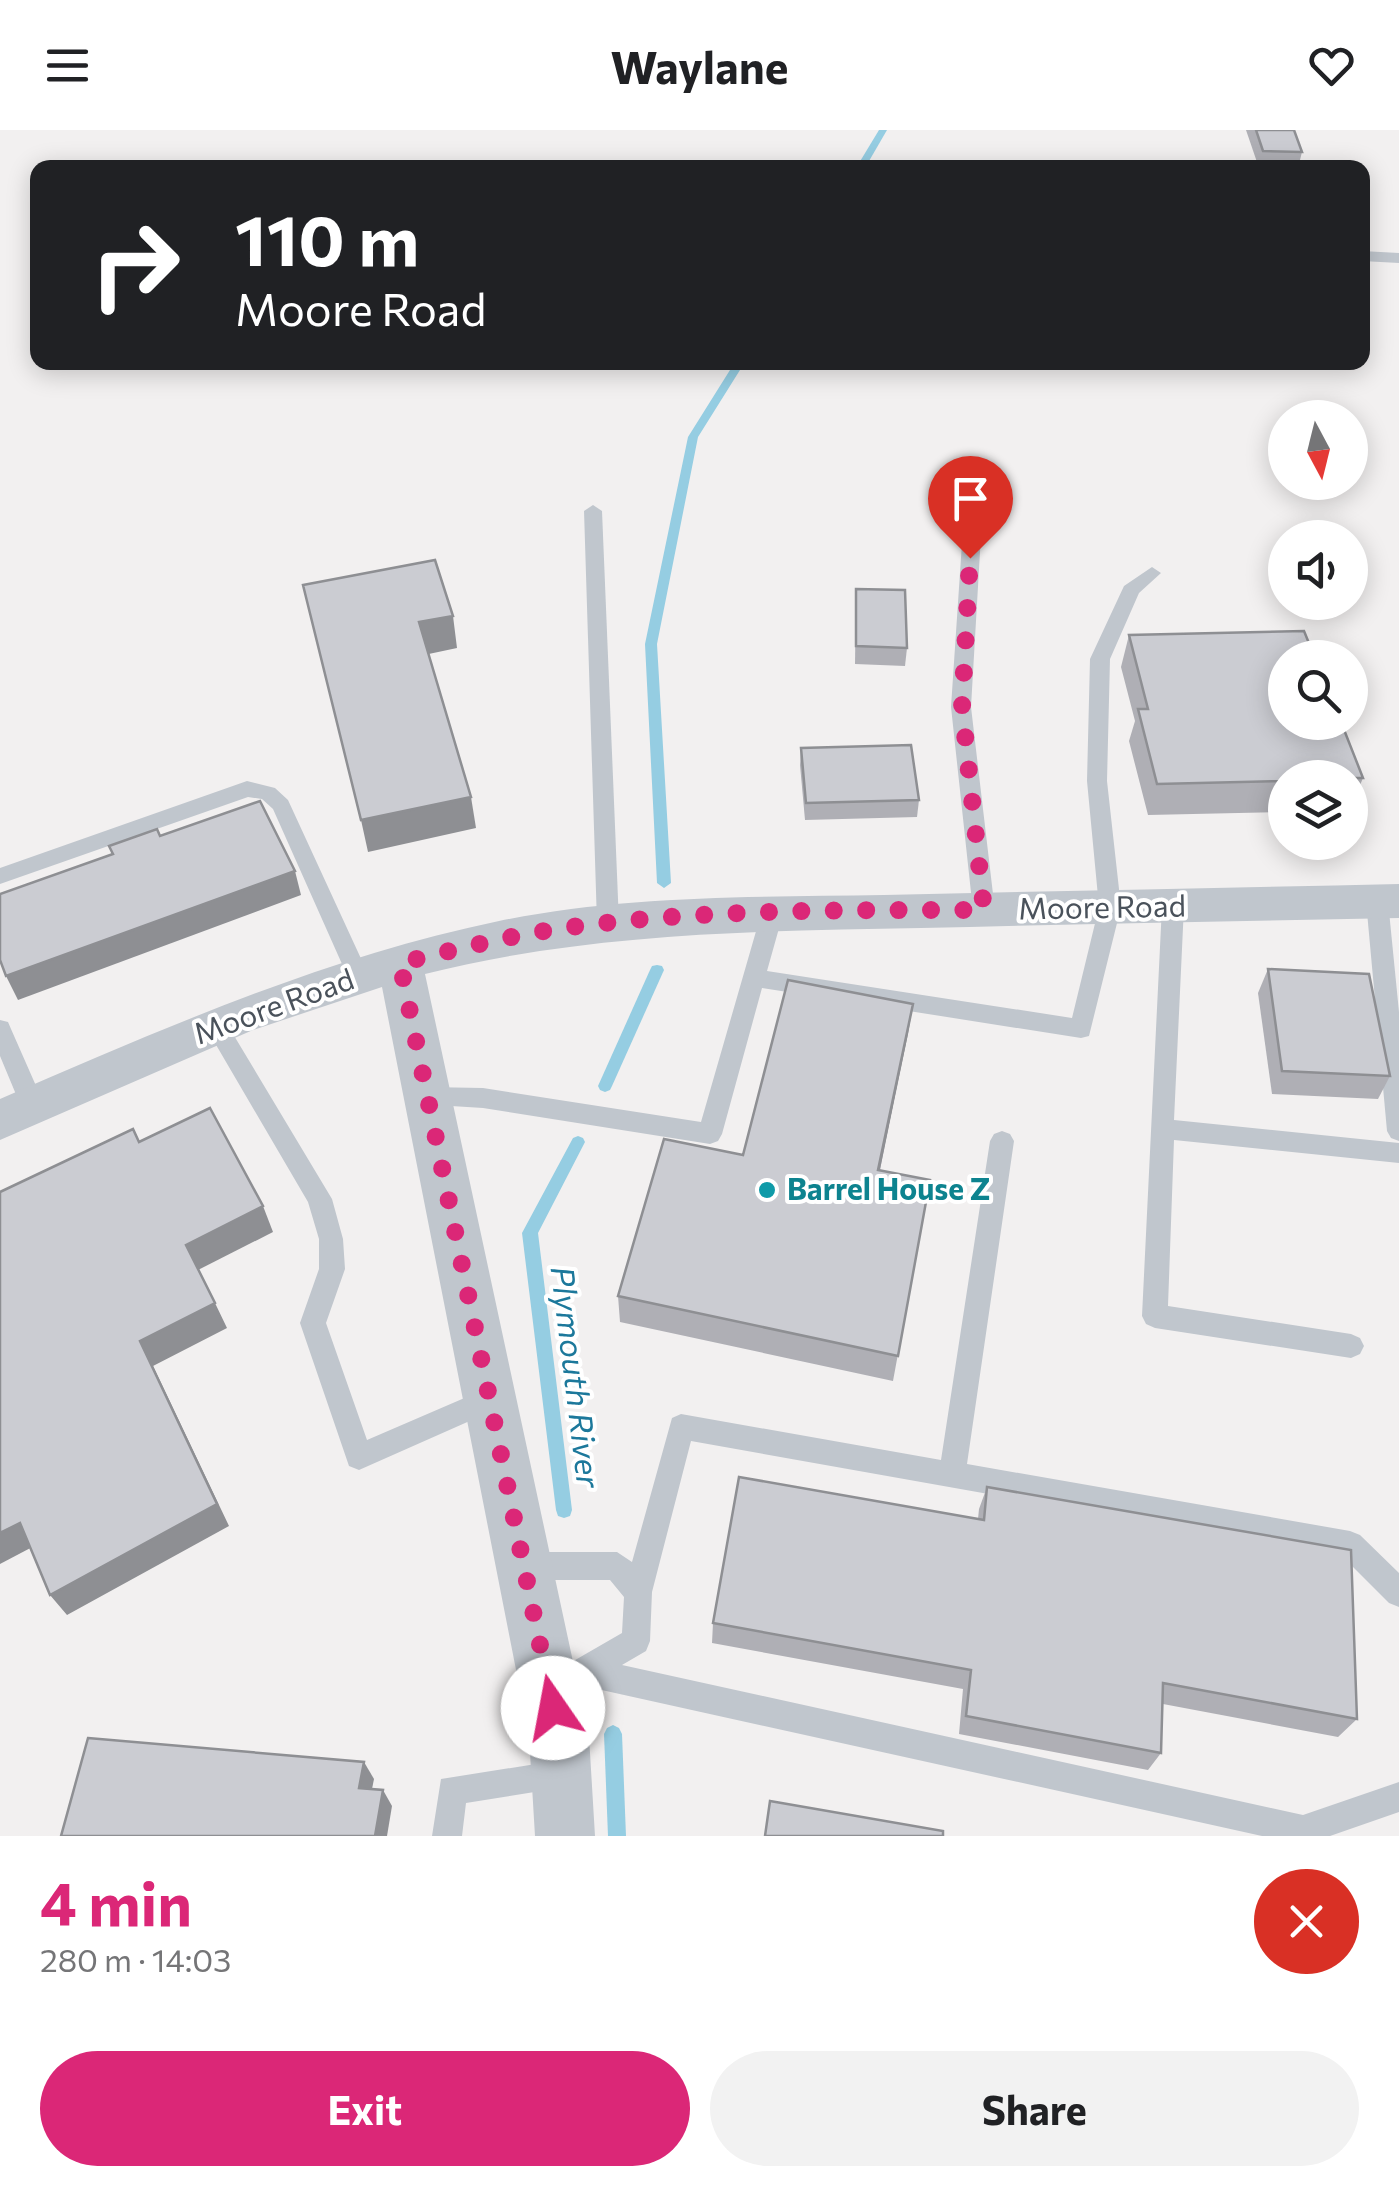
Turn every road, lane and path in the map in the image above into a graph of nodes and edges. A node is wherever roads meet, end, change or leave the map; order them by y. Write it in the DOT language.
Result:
graph roads {
  1 [pos="1370,256"];
  2 [pos="1399,258"];
  3 [pos="975,482"];
  4 [pos="594,511"];
  5 [pos="1152,572"];
  6 [pos="0,876"];
  7 [pos="1388,901"];
  8 [pos="1173,906"];
  9 [pos="1110,907"];
  10 [pos="984,910"];
  11 [pos="772,914"];
  12 [pos="608,922"];
  13 [pos="379,970"];
  14 [pos="754,978"];
  15 [pos="216,1026"];
  16 [pos="0,1029"];
  17 [pos="427,1098"];
  18 [pos="16,1112"];
  19 [pos="1162,1129"];
  20 [pos="1399,1131"];
  21 [pos="1002,1141"];
  22 [pos="1399,1152"];
  23 [pos="1351,1346"];
  24 [pos="490,1399"];
  25 [pos="952,1474"];
  26 [pos="524,1566"];
  27 [pos="638,1592"];
  28 [pos="1399,1593"];
  29 [pos="567,1676"];
  30 [pos="561,1775"];
  31 [pos="1399,1797"];
  32 [pos="447,1836"];
  33 [pos="564,1836"];
  1 -- 2 [label="lane"];
  3 -- 10 [label="lane"];
  4 -- 12 [label="lane"];
  5 -- 9 [label="lane"];
  6 -- 13 [label="lane"];
  7 -- 8 [label="street, Moore Road"];
  7 -- 20 [label="lane"];
  8 -- 9 [label="street, Moore Road"];
  8 -- 19 [label="lane"];
  9 -- 10 [label="street, Moore Road"];
  9 -- 14 [label="lane"];
  10 -- 11 [label="street, Moore Road"];
  11 -- 12 [label="street, Moore Road"];
  11 -- 14 [label="lane"];
  12 -- 13 [label="street, Moore Road"];
  13 -- 15 [label="street, Moore Road"];
  13 -- 17 [label="street"];
  14 -- 17 [label="lane"];
  15 -- 18 [label="street, Moore Road"];
  15 -- 24 [label="lane"];
  16 -- 18 [label="lane"];
  17 -- 24 [label="street"];
  19 -- 22 [label="lane"];
  19 -- 23 [label="lane"];
  21 -- 25 [label="lane"];
  24 -- 26 [label="street"];
  25 -- 27 [label="lane"];
  25 -- 28 [label="lane"];
  26 -- 27 [label="lane"];
  26 -- 29 [label="street"];
  27 -- 29 [label="lane"];
  29 -- 30 [label="street"];
  29 -- 31 [label="lane"];
  30 -- 32 [label="lane"];
  30 -- 33 [label="street"];
}
